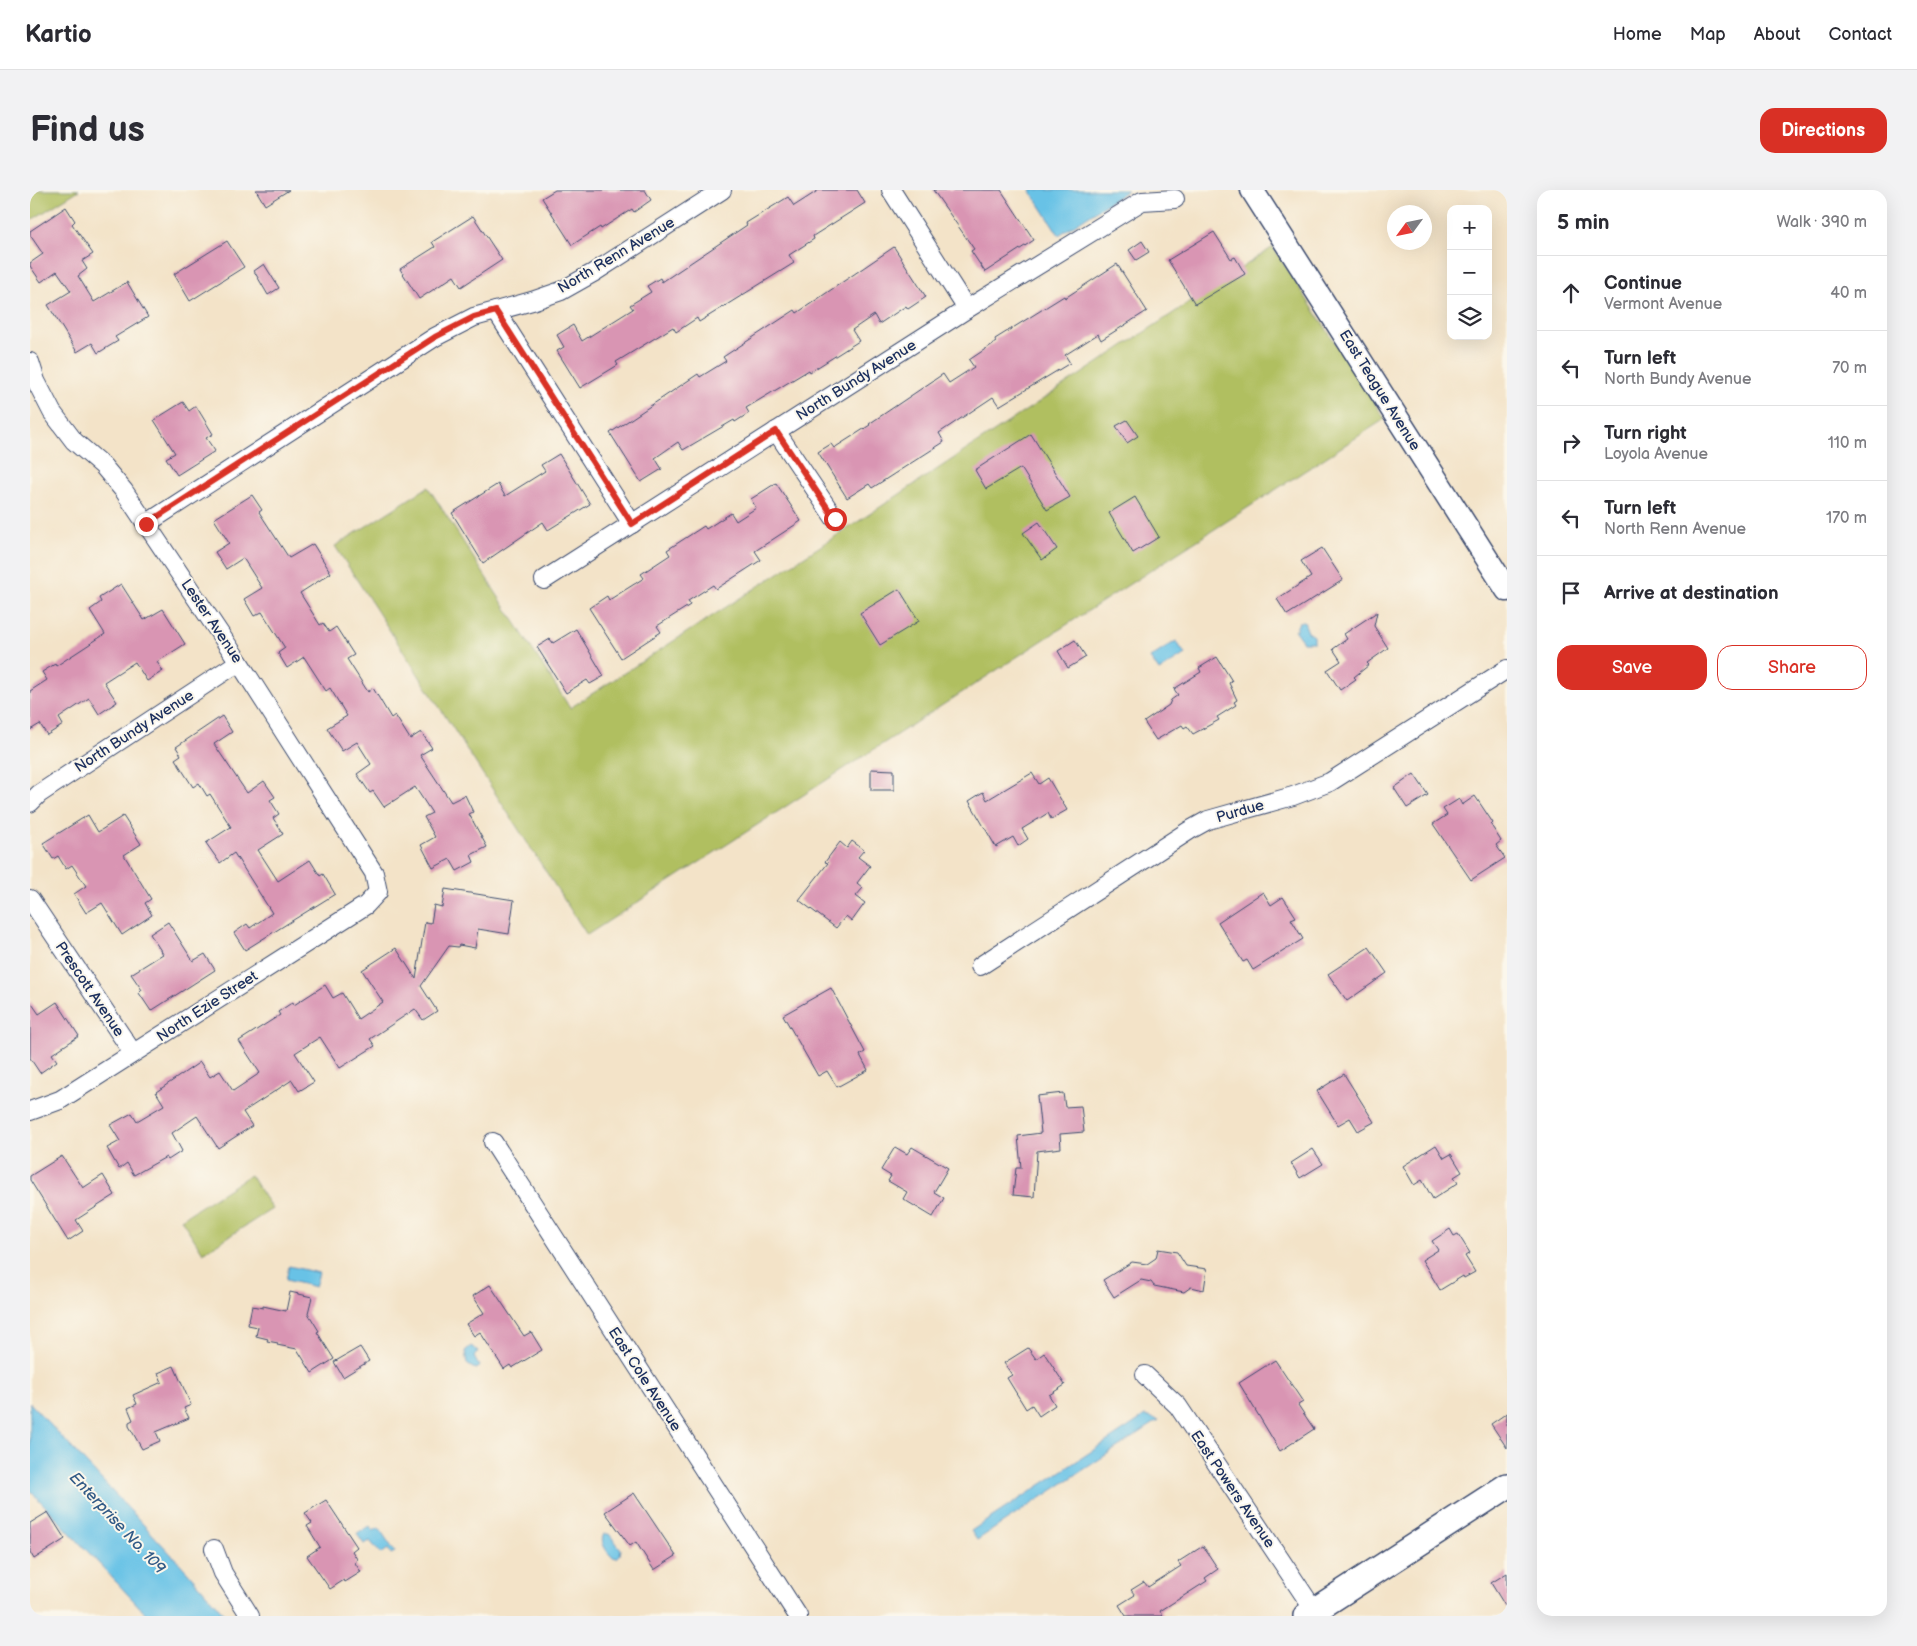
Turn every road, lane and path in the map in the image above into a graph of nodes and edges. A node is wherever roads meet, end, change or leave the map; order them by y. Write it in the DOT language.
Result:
graph roads {
  1 [pos="722,190"];
  2 [pos="891,190"];
  3 [pos="1252,190"];
  4 [pos="1175,199"];
  5 [pos="967,309"];
  6 [pos="496,311"];
  7 [pos="30,362"];
  8 [pos="776,431"];
  9 [pos="835,519"];
  10 [pos="146,524"];
  11 [pos="632,524"];
  12 [pos="544,580"];
  13 [pos="1507,590"];
  14 [pos="239,662"];
  15 [pos="1507,669"];
  16 [pos="30,803"];
  17 [pos="378,892"];
  18 [pos="30,899"];
  19 [pos="980,966"];
  20 [pos="133,1054"];
  21 [pos="30,1111"];
  22 [pos="493,1142"];
  23 [pos="1145,1375"];
  24 [pos="1507,1486"];
  25 [pos="214,1549"];
  26 [pos="1310,1613"];
  27 [pos="250,1616"];
  28 [pos="798,1616"];
  1 -- 6 [label="street, North Renn Avenue"];
  2 -- 5 [label="street"];
  3 -- 13 [label="street, East Teague Avenue"];
  4 -- 5 [label="street, North Bundy Avenue"];
  5 -- 8 [label="street, North Bundy Avenue"];
  6 -- 10 [label="street, North Renn Avenue"];
  6 -- 11 [label="street"];
  7 -- 10 [label="street, Lester Avenue"];
  8 -- 9 [label="street"];
  8 -- 11 [label="street, North Bundy Avenue"];
  10 -- 14 [label="street, Lester Avenue"];
  11 -- 12 [label="street, North Bundy Avenue"];
  14 -- 16 [label="street, North Bundy Avenue"];
  14 -- 17 [label="street, Lester Avenue"];
  15 -- 19 [label="street, Purdue"];
  17 -- 20 [label="street, North Ezie Street"];
  18 -- 20 [label="street, Prescott Avenue"];
  20 -- 21 [label="street, North Ezie Street"];
  22 -- 28 [label="street, East Cole Avenue"];
  23 -- 26 [label="street, East Powers Avenue"];
  24 -- 26 [label="main road"];
  25 -- 27 [label="street"];
}
